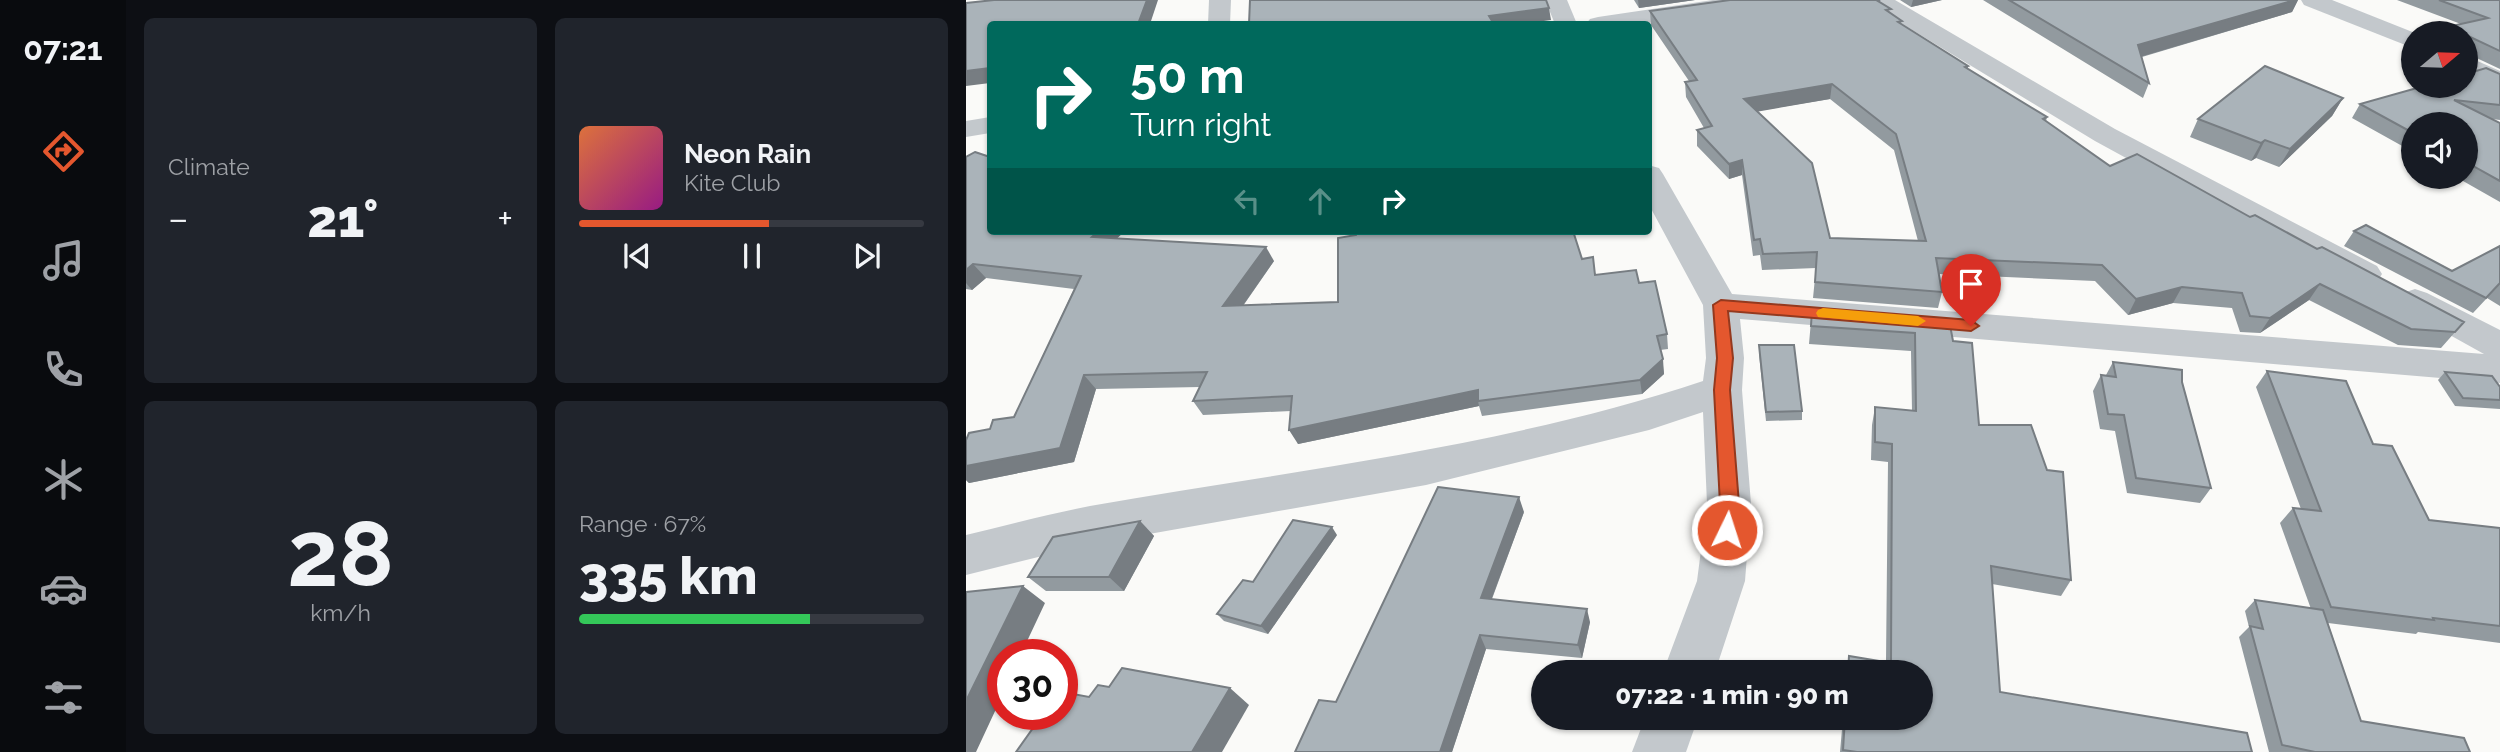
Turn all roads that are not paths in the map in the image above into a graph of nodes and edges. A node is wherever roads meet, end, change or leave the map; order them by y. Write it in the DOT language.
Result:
graph roads {
  1 [pos="1220,0"];
  2 [pos="1556,0"];
  3 [pos="1758,0"];
  4 [pos="1880,0"];
  5 [pos="2353,0"];
  6 [pos="2320,4"];
  7 [pos="1219,21"];
  8 [pos="1565,21"];
  9 [pos="1618,21"];
  10 [pos="2401,36"];
  11 [pos="2478,70"];
  12 [pos="2500,81"];
  13 [pos="987,126"];
  14 [pos="966,129"];
  15 [pos="1652,181"];
  16 [pos="1721,305"];
  17 [pos="2500,346"];
  18 [pos="2500,369"];
  19 [pos="1722,390"];
  20 [pos="966,555"];
  21 [pos="1693,660"];
  22 [pos="1667,730"];
  23 [pos="1659,752"];
  1 -- 7 [label="street"];
  2 -- 8 [label="street"];
  3 -- 9 [label="street"];
  4 -- 17 [label="street"];
  5 -- 6 [label="street"];
  6 -- 10 [label="street"];
  11 -- 12 [label="street"];
  13 -- 14 [label="street"];
  15 -- 16 [label="street"];
  16 -- 18 [label="street"];
  16 -- 19 [label="street"];
  19 -- 20 [label="street"];
  19 -- 21 [label="street"];
  22 -- 23 [label="street"];
}
